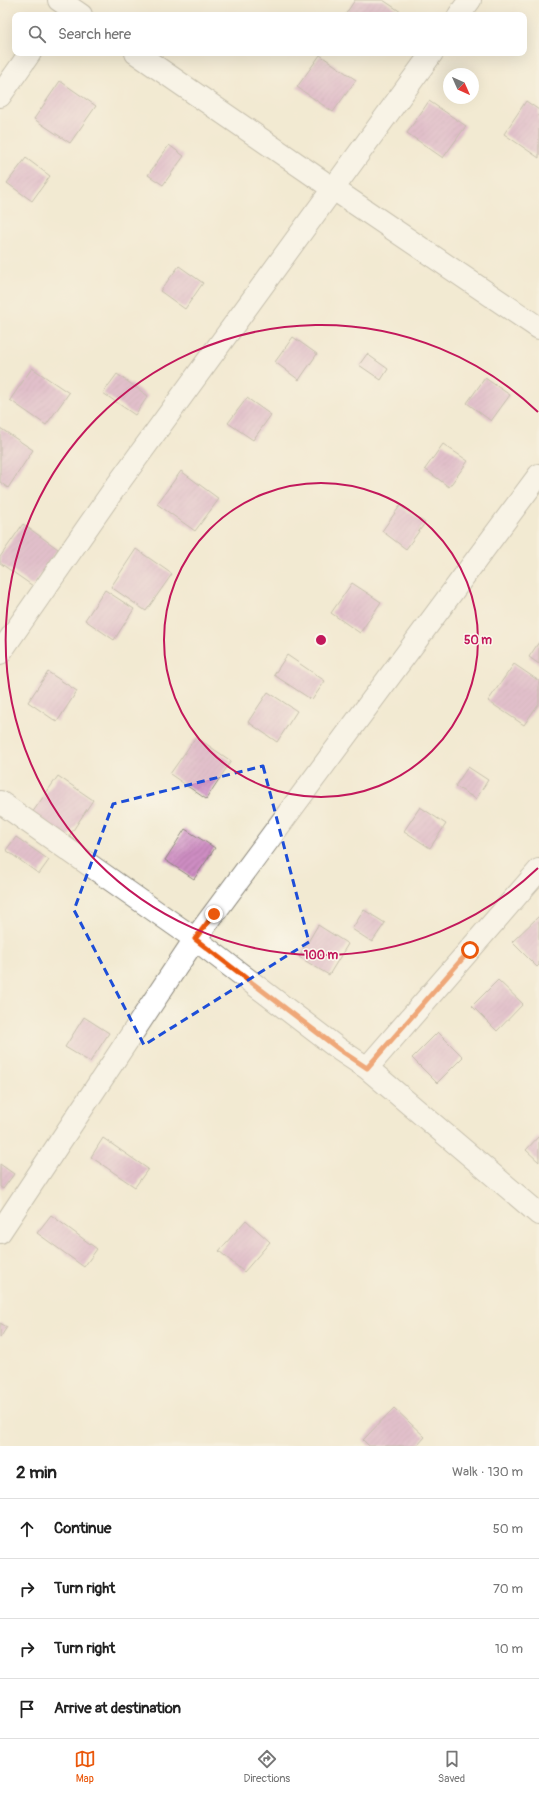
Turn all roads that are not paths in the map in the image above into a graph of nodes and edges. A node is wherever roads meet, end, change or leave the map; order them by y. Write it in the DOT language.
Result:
graph roads {
  1 [pos="470,0"];
  2 [pos="461,12"];
  3 [pos="28,56"];
  4 [pos="140,56"];
  5 [pos="430,56"];
  6 [pos="0,96"];
  7 [pos="332,188"];
  8 [pos="539,328"];
  9 [pos="539,475"];
  10 [pos="0,653"];
  11 [pos="0,802"];
  12 [pos="539,870"];
  13 [pos="195,939"];
  14 [pos="367,1068"];
  15 [pos="539,1214"];
  16 [pos="0,1232"];
  1 -- 2 [label="street"];
  3 -- 6 [label="street"];
  4 -- 7 [label="street"];
  5 -- 7 [label="street"];
  7 -- 8 [label="street"];
  7 -- 10 [label="street"];
  9 -- 13 [label="street"];
  11 -- 13 [label="street"];
  12 -- 14 [label="street"];
  13 -- 14 [label="street"];
  13 -- 16 [label="street"];
  14 -- 15 [label="street"];
}
